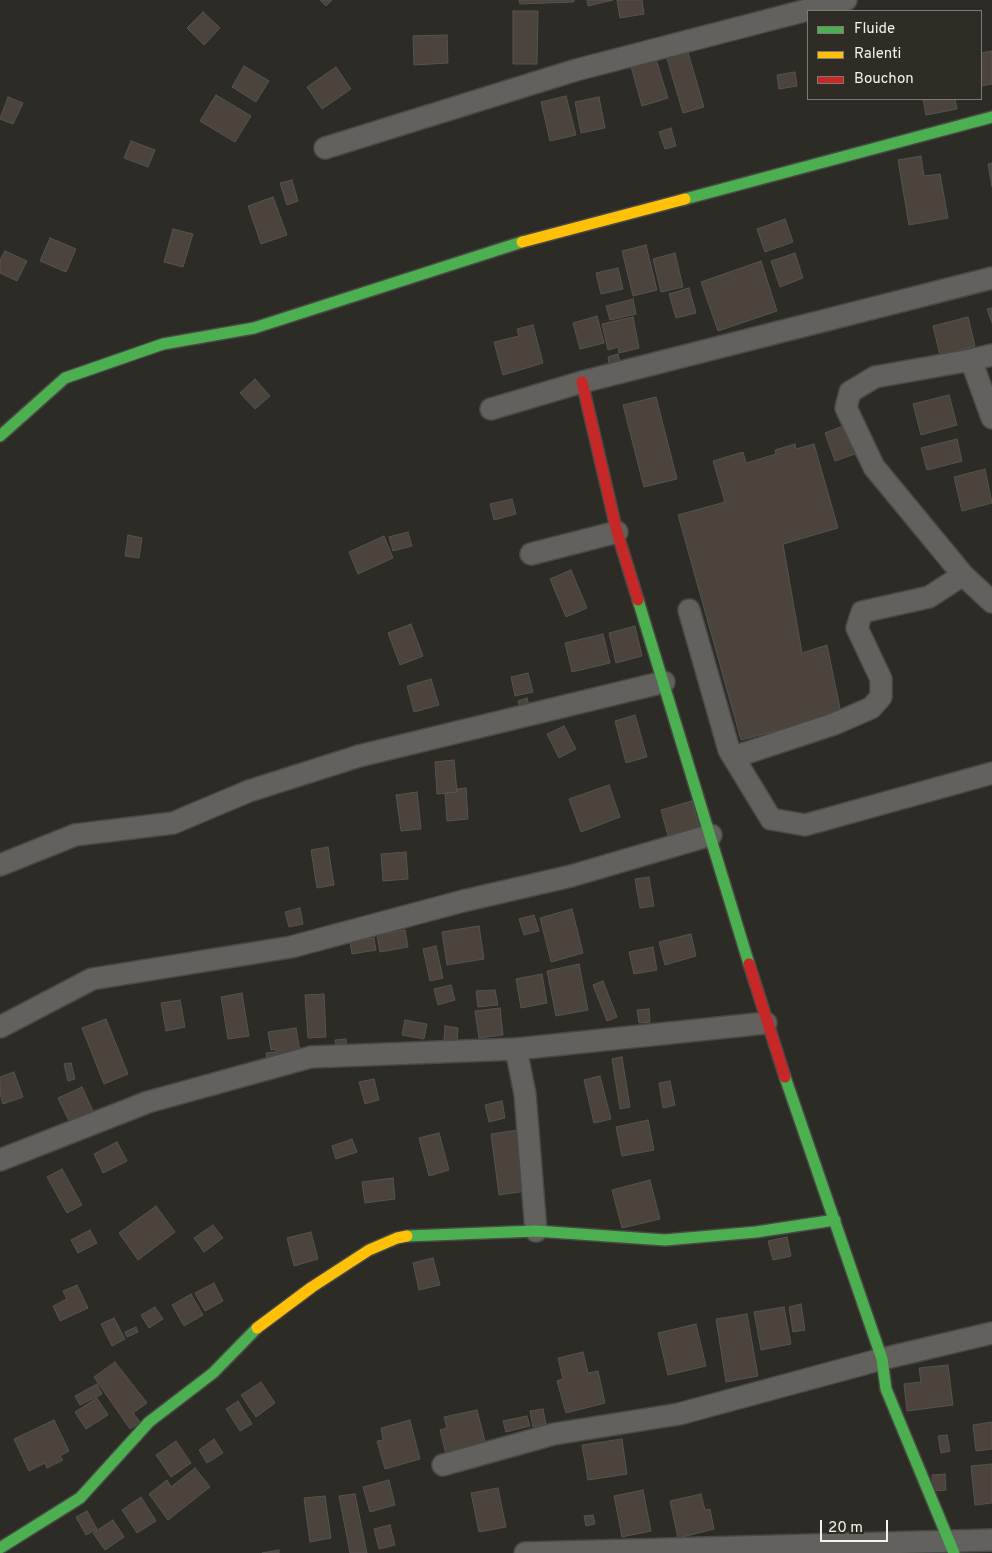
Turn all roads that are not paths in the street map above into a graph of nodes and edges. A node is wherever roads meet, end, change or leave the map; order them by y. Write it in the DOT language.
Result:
graph roads {
  1 [pos="846,0"];
  2 [pos="807,10"];
  3 [pos="807,10"];
  4 [pos="992,116"];
  5 [pos="325,148"];
  6 [pos="992,278"];
  7 [pos="992,355"];
  8 [pos="971,360"];
  9 [pos="582,382"];
  10 [pos="491,409"];
  11 [pos="992,418"];
  12 [pos="0,436"];
  13 [pos="617,532"];
  14 [pos="531,554"];
  15 [pos="963,575"];
  16 [pos="992,602"];
  17 [pos="689,610"];
  18 [pos="664,682"];
  19 [pos="734,758"];
  20 [pos="992,773"];
  21 [pos="711,835"];
  22 [pos="0,865"];
  23 [pos="766,1022"];
  24 [pos="0,1027"];
  25 [pos="516,1049"];
  26 [pos="0,1160"];
  27 [pos="835,1220"];
  28 [pos="536,1231"];
  29 [pos="992,1333"];
  30 [pos="882,1358"];
  31 [pos="443,1465"];
  32 [pos="992,1540"];
  33 [pos="952,1547"];
  34 [pos="0,1548"];
  35 [pos="538,1553"];
  1 -- 2 [label="street"];
  3 -- 5 [label="street"];
  4 -- 12 [label="street"];
  6 -- 9 [label="street"];
  7 -- 8 [label="street"];
  8 -- 11 [label="street"];
  8 -- 15 [label="street"];
  9 -- 10 [label="street"];
  9 -- 13 [label="street"];
  13 -- 14 [label="street"];
  13 -- 18 [label="street"];
  15 -- 16 [label="street"];
  15 -- 19 [label="street"];
  17 -- 19 [label="street"];
  18 -- 21 [label="street"];
  18 -- 22 [label="street"];
  19 -- 20 [label="street"];
  21 -- 23 [label="street"];
  21 -- 24 [label="street"];
  23 -- 25 [label="street"];
  23 -- 27 [label="street"];
  25 -- 26 [label="street"];
  25 -- 28 [label="street"];
  27 -- 28 [label="street"];
  27 -- 30 [label="street"];
  28 -- 34 [label="street"];
  29 -- 30 [label="street"];
  30 -- 31 [label="street"];
  30 -- 33 [label="street"];
  32 -- 33 [label="street"];
  33 -- 35 [label="street"];
}
